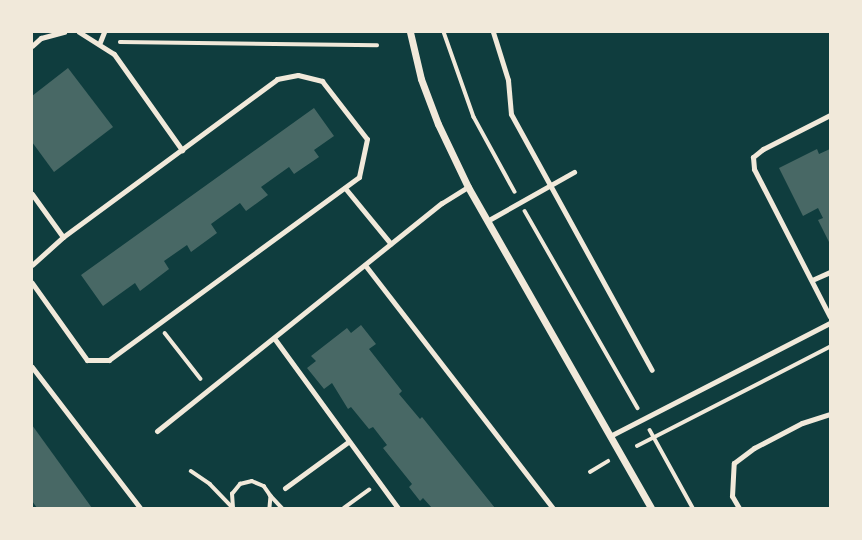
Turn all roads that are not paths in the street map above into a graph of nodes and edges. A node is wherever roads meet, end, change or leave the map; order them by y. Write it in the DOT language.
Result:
graph roads {
  1 [pos="64,32"];
  2 [pos="79,32"];
  3 [pos="104,32"];
  4 [pos="410,32"];
  5 [pos="493,32"];
  6 [pos="100,42"];
  7 [pos="32,46"];
  8 [pos="831,115"];
  9 [pos="182,150"];
  10 [pos="574,172"];
  11 [pos="550,186"];
  12 [pos="468,187"];
  13 [pos="345,188"];
  14 [pos="32,194"];
  15 [pos="487,221"];
  16 [pos="63,237"];
  17 [pos="391,244"];
  18 [pos="32,265"];
  19 [pos="365,265"];
  20 [pos="831,272"];
  21 [pos="812,280"];
  22 [pos="32,283"];
  23 [pos="831,317"];
  24 [pos="831,323"];
  25 [pos="274,338"];
  26 [pos="32,367"];
  27 [pos="652,370"];
  28 [pos="831,414"];
  29 [pos="157,431"];
  30 [pos="610,436"];
  31 [pos="348,442"];
  32 [pos="285,488"];
  33 [pos="140,509"];
  34 [pos="398,509"];
  35 [pos="553,509"];
  36 [pos="651,509"];
  37 [pos="739,509"];
  1 -- 7 [label="lane"];
  2 -- 6 [label="lane"];
  3 -- 6 [label="lane"];
  4 -- 12 [label="street"];
  5 -- 11 [label="lane"];
  6 -- 9 [label="lane"];
  8 -- 21 [label="lane"];
  9 -- 13 [label="lane"];
  9 -- 16 [label="lane"];
  10 -- 11 [label="lane"];
  11 -- 15 [label="lane"];
  11 -- 27 [label="lane"];
  12 -- 15 [label="street"];
  12 -- 17 [label="lane"];
  13 -- 17 [label="lane"];
  13 -- 22 [label="lane"];
  14 -- 16 [label="lane"];
  15 -- 30 [label="street"];
  16 -- 18 [label="lane"];
  17 -- 19 [label="lane"];
  19 -- 25 [label="lane"];
  19 -- 35 [label="lane"];
  20 -- 21 [label="lane"];
  21 -- 23 [label="lane"];
  24 -- 30 [label="lane"];
  25 -- 29 [label="lane"];
  25 -- 31 [label="lane"];
  26 -- 33 [label="lane"];
  28 -- 37 [label="lane"];
  30 -- 36 [label="street"];
  31 -- 32 [label="lane"];
  31 -- 34 [label="lane"];
}
